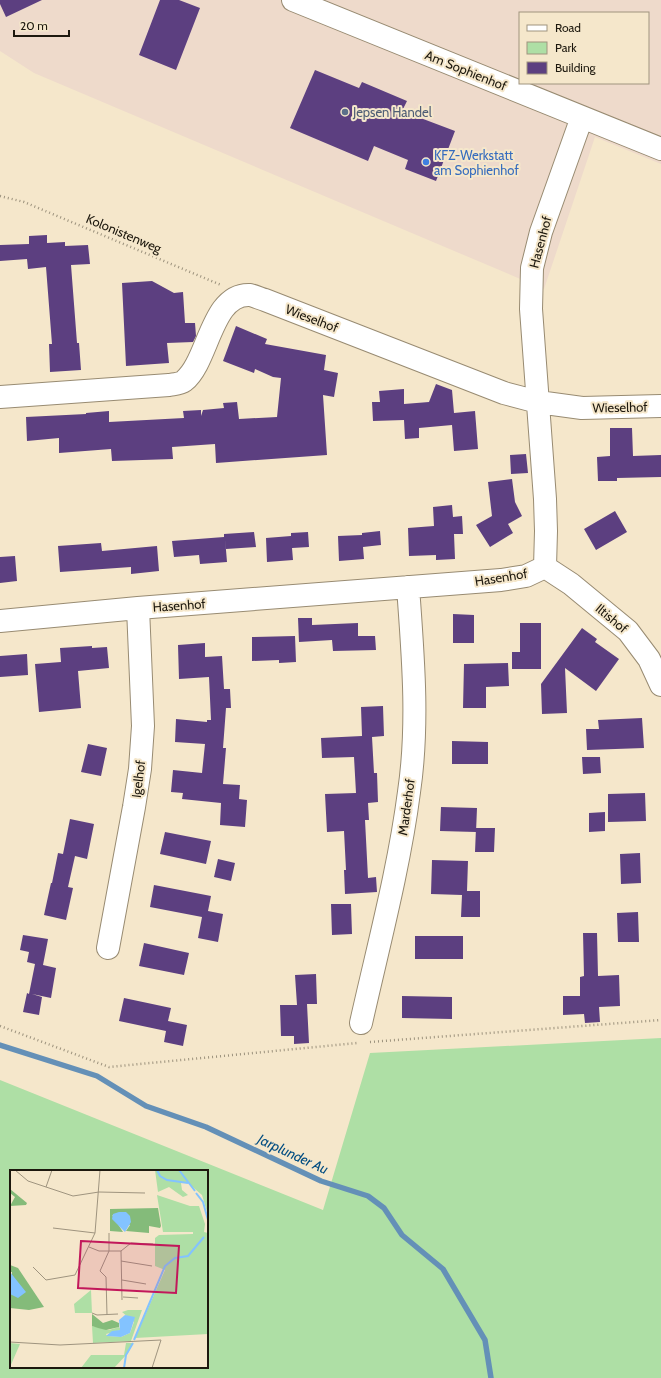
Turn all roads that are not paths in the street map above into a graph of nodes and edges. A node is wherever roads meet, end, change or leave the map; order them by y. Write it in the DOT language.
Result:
graph roads {
  1 [pos="293,0"];
  2 [pos="582,117"];
  3 [pos="661,149"];
  4 [pos="0,397"];
  5 [pos="538,402"];
  6 [pos="661,406"];
  7 [pos="545,566"];
  8 [pos="408,587"];
  9 [pos="138,608"];
  10 [pos="0,621"];
  11 [pos="661,685"];
  12 [pos="108,948"];
  13 [pos="363,1036"];
  1 -- 2 [label="street, Am Sophienhof"];
  2 -- 3 [label="street, Am Sophienhof"];
  2 -- 5 [label="street, Hasenhof"];
  4 -- 5 [label="street, Wieselhof"];
  5 -- 6 [label="street, Wieselhof"];
  5 -- 7 [label="street, Hasenhof"];
  7 -- 8 [label="street, Hasenhof"];
  7 -- 11 [label="street, Iltishof"];
  8 -- 9 [label="street, Hasenhof"];
  8 -- 13 [label="street, Marderhof"];
  9 -- 10 [label="street, Hasenhof"];
  9 -- 12 [label="street, Igelhof"];
}
